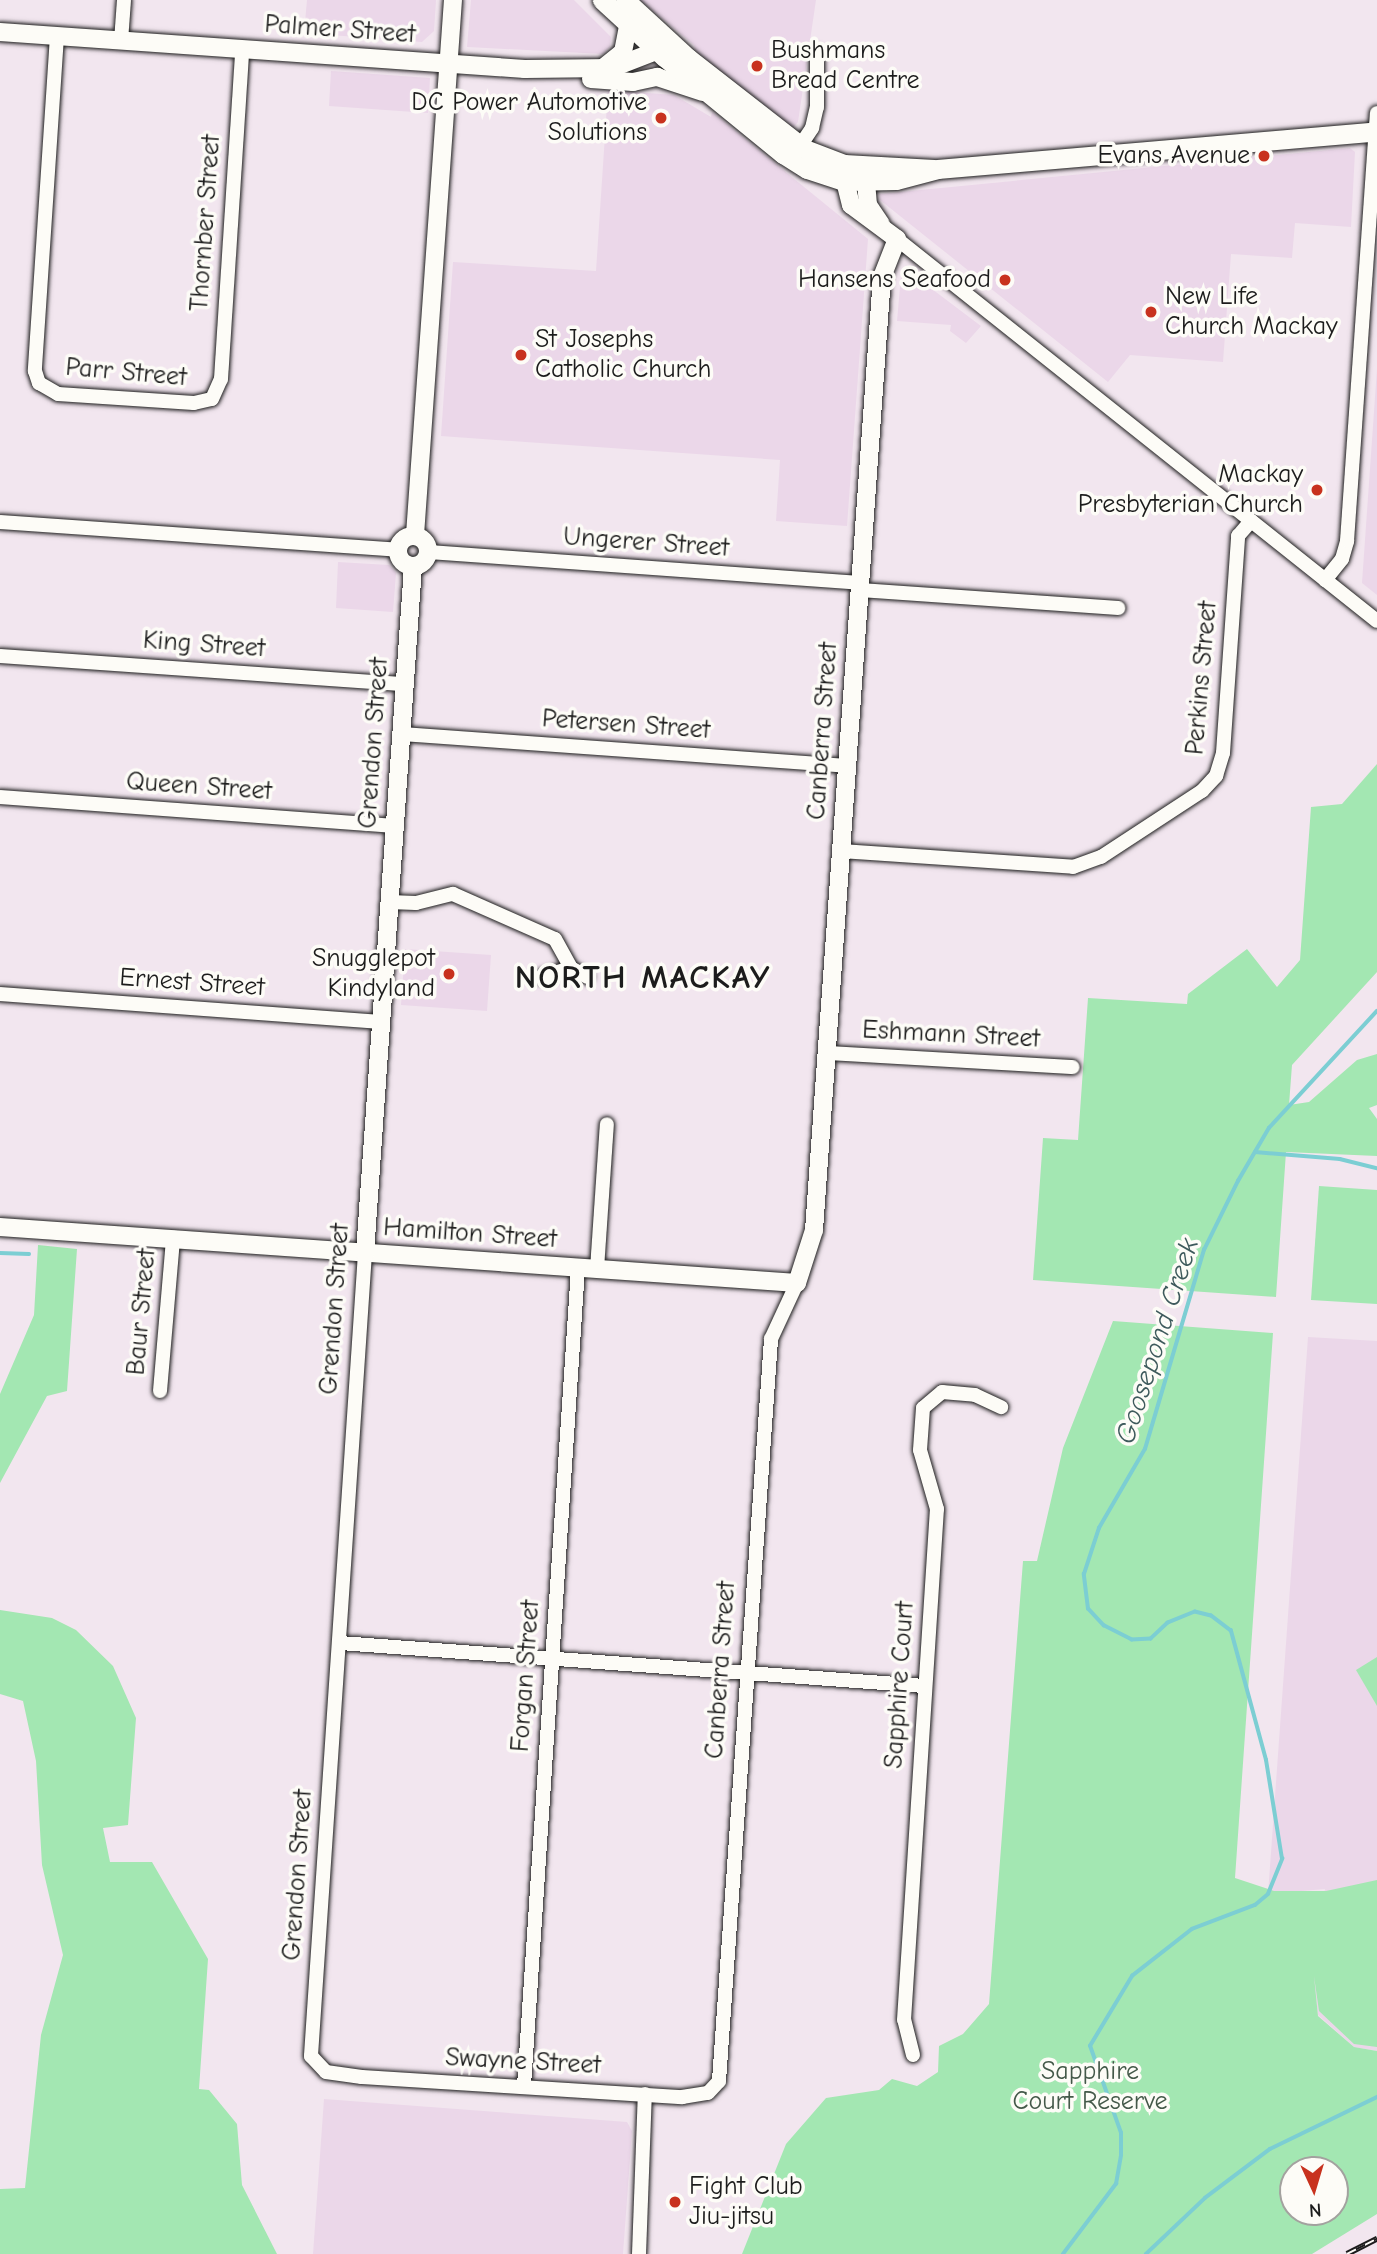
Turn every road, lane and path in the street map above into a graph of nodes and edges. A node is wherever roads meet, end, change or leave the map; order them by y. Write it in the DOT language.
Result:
graph roads {
  1 [pos="124,0"];
  2 [pos="453,0"];
  3 [pos="603,0"];
  4 [pos="625,0"];
  5 [pos="628,26"];
  6 [pos="0,32"];
  7 [pos="57,36"];
  8 [pos="121,41"];
  9 [pos="664,47"];
  10 [pos="242,50"];
  11 [pos="817,53"];
  12 [pos="449,64"];
  13 [pos="525,69"];
  14 [pos="599,69"];
  15 [pos="645,78"];
  16 [pos="710,94"];
  17 [pos="817,107"];
  18 [pos="1377,125"];
  19 [pos="800,146"];
  20 [pos="820,162"];
  21 [pos="858,176"];
  22 [pos="897,239"];
  23 [pos="1361,331"];
  24 [pos="1377,332"];
  25 [pos="212,399"];
  26 [pos="1251,521"];
  27 [pos="0,522"];
  28 [pos="415,535"];
  29 [pos="398,550"];
  30 [pos="429,552"];
  31 [pos="412,566"];
  32 [pos="1325,580"];
  33 [pos="860,587"];
  34 [pos="1118,608"];
  35 [pos="1377,621"];
  36 [pos="0,656"];
  37 [pos="405,684"];
  38 [pos="402,734"];
  39 [pos="847,766"];
  40 [pos="0,797"];
  41 [pos="395,826"];
  42 [pos="841,851"];
  43 [pos="389,902"];
  44 [pos="571,968"];
  45 [pos="541,977"];
  46 [pos="587,977"];
  47 [pos="0,994"];
  48 [pos="381,1021"];
  49 [pos="827,1053"];
  50 [pos="1073,1067"];
  51 [pos="607,1124"];
  52 [pos="0,1227"];
  53 [pos="173,1238"];
  54 [pos="365,1253"];
  55 [pos="578,1268"];
  56 [pos="597,1269"];
  57 [pos="797,1283"];
  58 [pos="160,1391"];
  59 [pos="1001,1407"];
  60 [pos="340,1643"];
  61 [pos="551,1660"];
  62 [pos="747,1674"];
  63 [pos="924,1685"];
  64 [pos="913,2055"];
  65 [pos="312,2056"];
  66 [pos="721,2066"];
  67 [pos="524,2086"];
  68 [pos="645,2094"];
  69 [pos="639,2254"];
  1 -- 8 [label="street"];
  2 -- 12 [label="street"];
  3 -- 5 [label="main road"];
  4 -- 9 [label="main road"];
  5 -- 9 [label="main road"];
  5 -- 14 [label="street"];
  6 -- 7 [label="street, Palmer Street"];
  7 -- 8 [label="street, Palmer Street"];
  7 -- 25 [label="street, Parr Street"];
  8 -- 10 [label="street, Palmer Street"];
  9 -- 14 [label="street, Palmer Street"];
  9 -- 15 [label="street"];
  9 -- 16 [label="main road"];
  9 -- 19 [label="main road"];
  10 -- 12 [label="street, Palmer Street"];
  10 -- 25 [label="street, Thornber Street"];
  11 -- 17 [label="street"];
  12 -- 13 [label="street, Palmer Street"];
  12 -- 28 [label="street"];
  13 -- 14 [label="street, Palmer Street"];
  13 -- 15 [label="street"];
  15 -- 16 [label="street"];
  16 -- 20 [label="main road"];
  17 -- 19 [label="street"];
  17 -- 20 [label="street"];
  18 -- 21 [label="main road"];
  18 -- 23 [label="street"];
  19 -- 20 [label="main road"];
  20 -- 21 [label="main road"];
  20 -- 21 [label="main road"];
  21 -- 22 [label="street"];
  22 -- 26 [label="street"];
  22 -- 33 [label="street, Canberra Street"];
  23 -- 24 [label="street"];
  23 -- 32 [label="street"];
  26 -- 32 [label="street"];
  26 -- 42 [label="street, Perkins Street"];
  27 -- 29 [label="street"];
  28 -- 29 [label="street"];
  28 -- 30 [label="street"];
  29 -- 31 [label="street"];
  30 -- 31 [label="street"];
  30 -- 33 [label="street, Ungerer Street"];
  31 -- 37 [label="street, Grendon Street"];
  32 -- 35 [label="street"];
  33 -- 34 [label="street, Ungerer Street"];
  33 -- 39 [label="street, Canberra Street"];
  36 -- 37 [label="street, King Street"];
  37 -- 38 [label="street, Grendon Street"];
  38 -- 39 [label="street, Petersen Street"];
  38 -- 41 [label="street, Grendon Street"];
  39 -- 42 [label="street, Canberra Street"];
  40 -- 41 [label="street, Queen Street"];
  41 -- 43 [label="street, Grendon Street"];
  42 -- 49 [label="street, Canberra Street"];
  43 -- 44 [label="street"];
  43 -- 48 [label="street, Grendon Street"];
  44 -- 45 [label="street"];
  44 -- 46 [label="street"];
  47 -- 48 [label="street, Ernest Street"];
  48 -- 54 [label="street, Grendon Street"];
  49 -- 50 [label="street, Eshmann Street"];
  49 -- 57 [label="street, Canberra Street"];
  51 -- 56 [label="street"];
  52 -- 53 [label="street, Hamilton Street"];
  53 -- 54 [label="street, Hamilton Street"];
  53 -- 58 [label="street, Baur Street"];
  54 -- 55 [label="street, Hamilton Street"];
  54 -- 60 [label="street, Grendon Street"];
  55 -- 56 [label="street, Hamilton Street"];
  55 -- 61 [label="street, Forgan Street"];
  56 -- 57 [label="street, Hamilton Street"];
  57 -- 62 [label="street, Canberra Street"];
  59 -- 63 [label="street, Sapphire Court"];
  60 -- 61 [label="street"];
  60 -- 65 [label="street, Grendon Street"];
  61 -- 62 [label="street"];
  61 -- 67 [label="street, Forgan Street"];
  62 -- 63 [label="street"];
  62 -- 66 [label="street, Canberra Street"];
  63 -- 64 [label="street, Sapphire Court"];
  65 -- 67 [label="street, Swayne Street"];
  66 -- 68 [label="street, Swayne Street"];
  67 -- 68 [label="street, Swayne Street"];
  68 -- 69 [label="street"];
}
